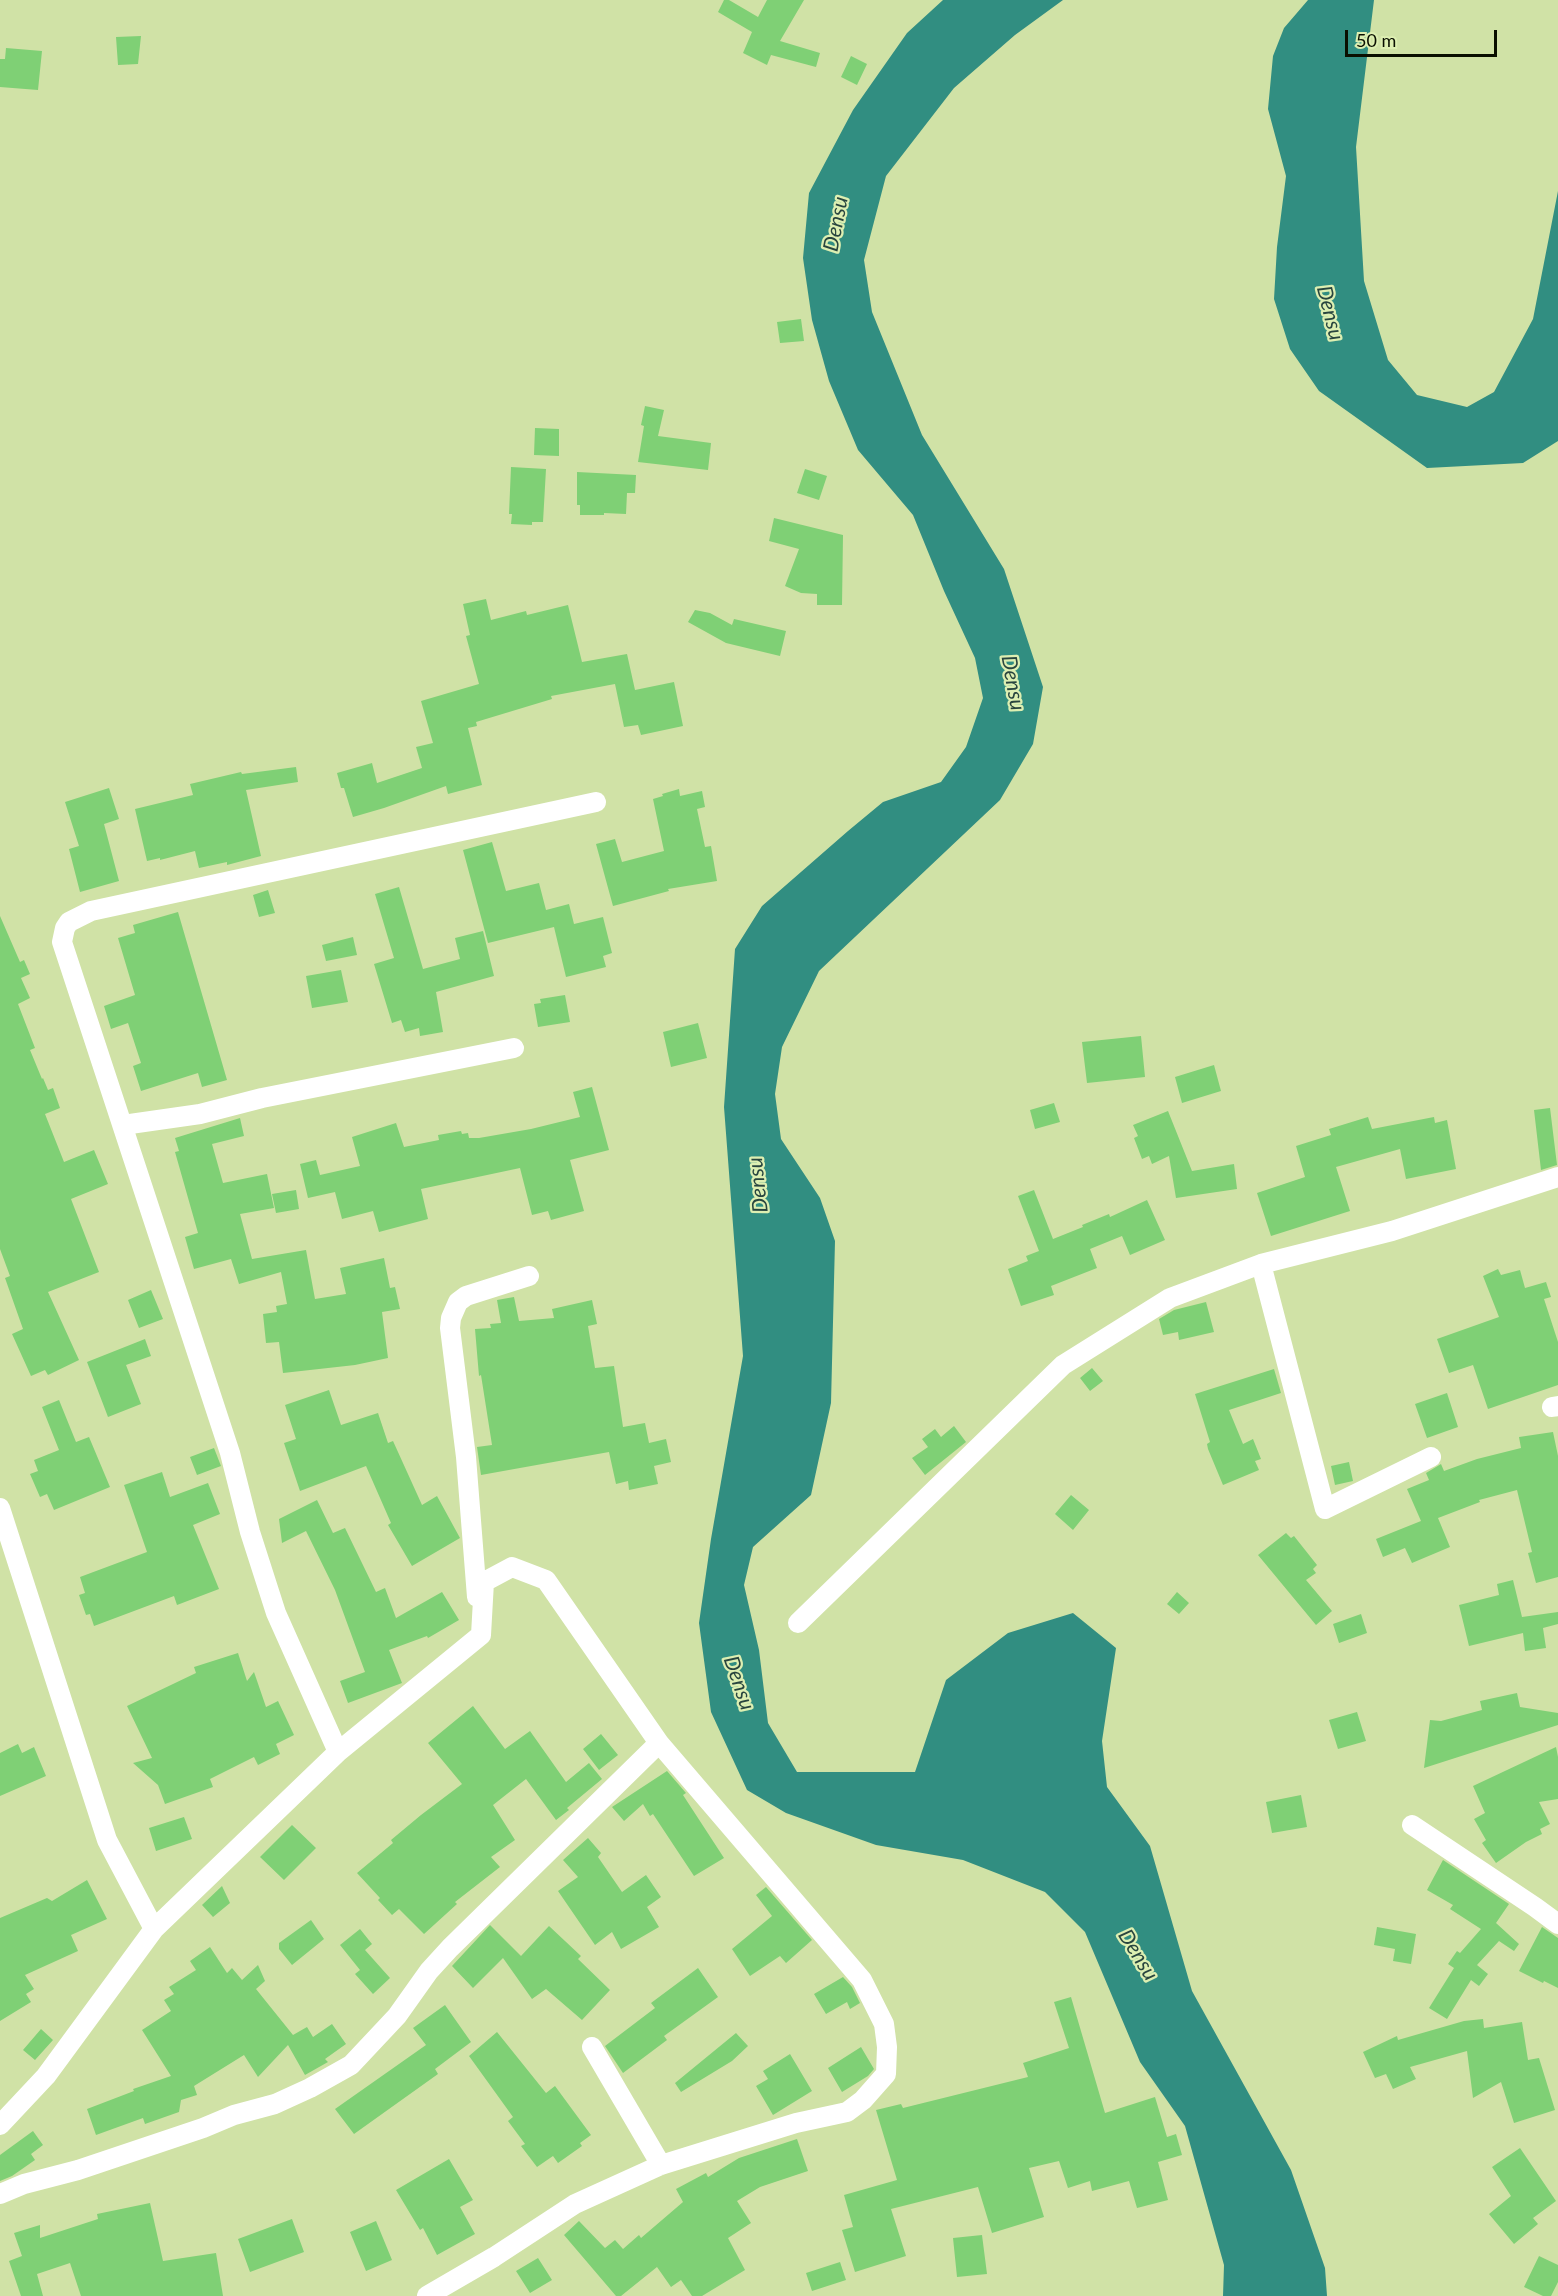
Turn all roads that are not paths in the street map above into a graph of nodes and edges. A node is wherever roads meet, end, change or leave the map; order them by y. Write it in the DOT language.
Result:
graph roads {
  1 [pos="596,802"];
  2 [pos="514,1048"];
  3 [pos="123,1125"];
  4 [pos="1558,1177"];
  5 [pos="1261,1264"];
  6 [pos="529,1276"];
  7 [pos="1431,1457"];
  8 [pos="0,1508"];
  9 [pos="798,1623"];
  10 [pos="481,1635"];
  11 [pos="659,1743"];
  12 [pos="338,1752"];
  13 [pos="1412,1825"];
  14 [pos="1558,1924"];
  15 [pos="154,1929"];
  16 [pos="592,2048"];
  17 [pos="0,2125"];
  18 [pos="661,2165"];
  19 [pos="0,2194"];
  20 [pos="427,2296"];
  1 -- 3 [label="street"];
  2 -- 3 [label="street"];
  3 -- 12 [label="street"];
  4 -- 5 [label="street"];
  5 -- 7 [label="street"];
  5 -- 9 [label="street"];
  6 -- 10 [label="street"];
  8 -- 15 [label="street"];
  10 -- 11 [label="street"];
  10 -- 12 [label="street"];
  11 -- 18 [label="street"];
  11 -- 19 [label="street"];
  12 -- 15 [label="street"];
  13 -- 14 [label="street"];
  15 -- 17 [label="street"];
  16 -- 18 [label="street"];
  18 -- 20 [label="street"];
}
